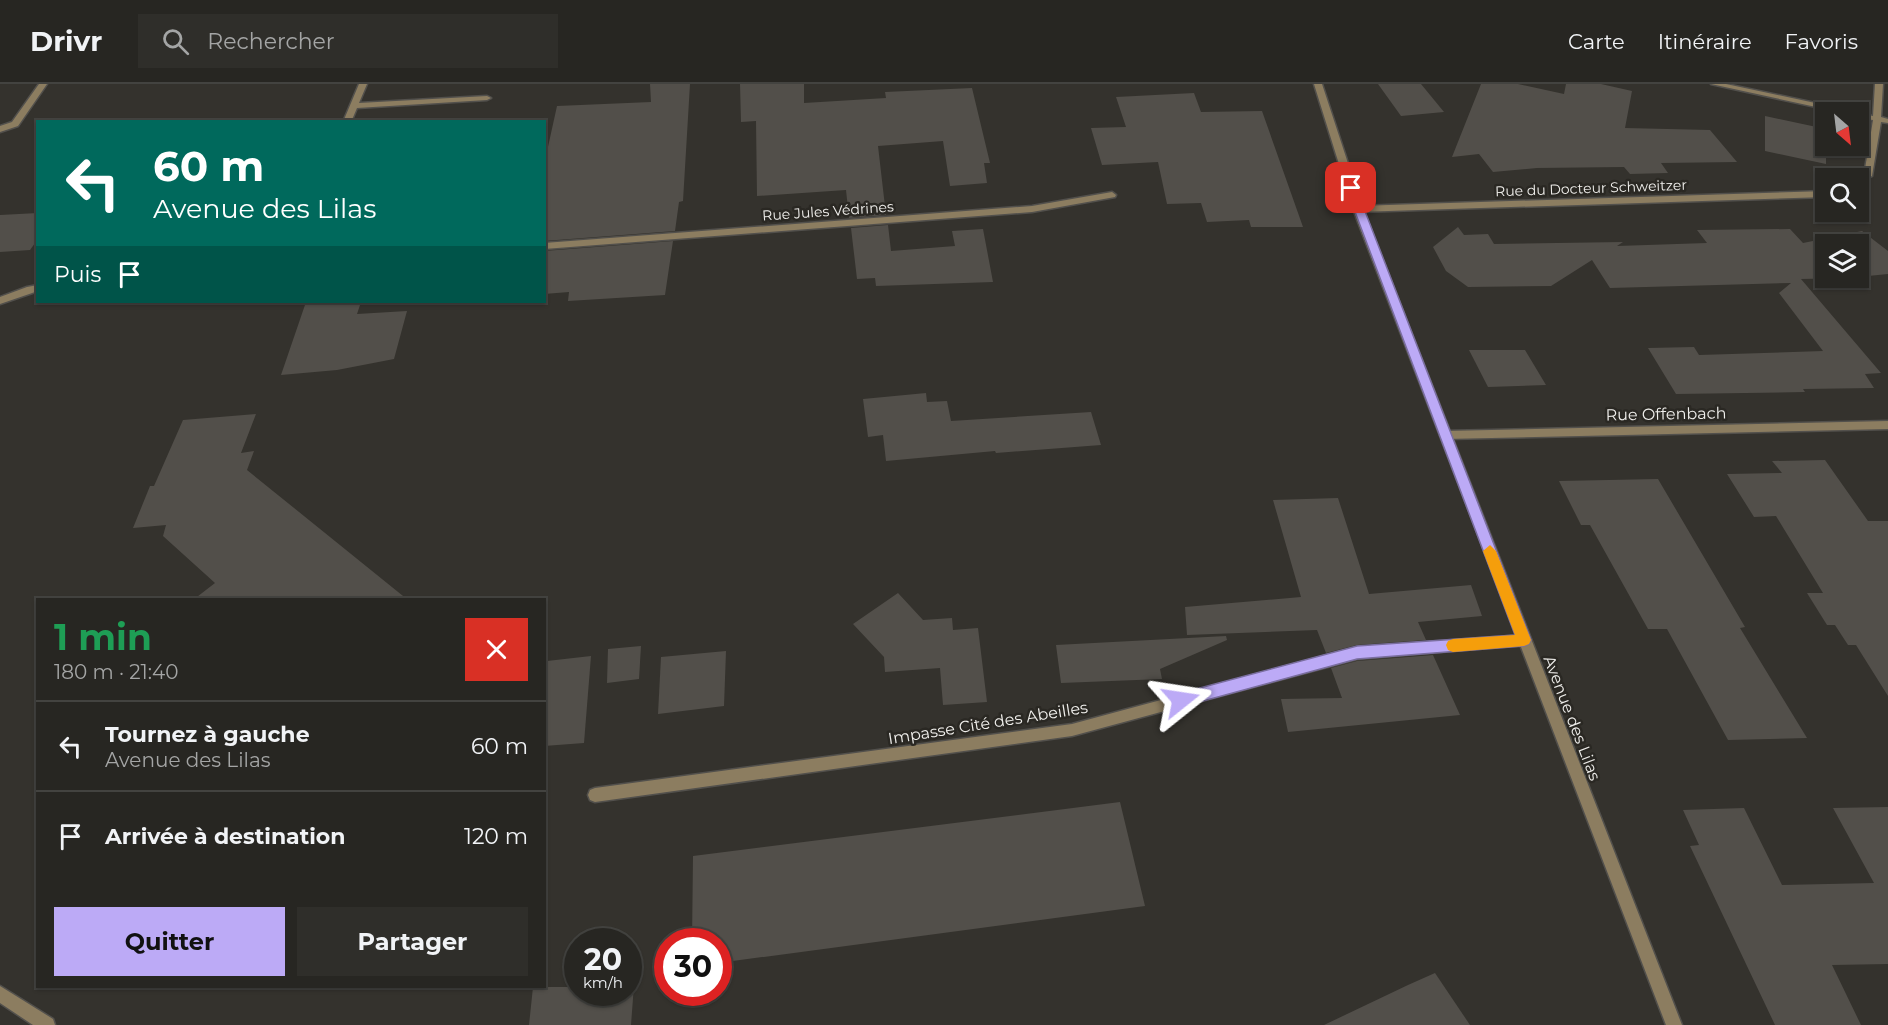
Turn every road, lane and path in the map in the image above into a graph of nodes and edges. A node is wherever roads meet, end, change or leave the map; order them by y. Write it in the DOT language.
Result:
graph roads {
  1 [pos="43,84"];
  2 [pos="363,84"];
  3 [pos="1318,84"];
  4 [pos="1715,84"];
  5 [pos="1879,84"];
  6 [pos="487,98"];
  7 [pos="1815,105"];
  8 [pos="354,106"];
  9 [pos="1869,117"];
  10 [pos="1877,119"];
  11 [pos="348,120"];
  12 [pos="1888,121"];
  13 [pos="0,129"];
  14 [pos="1869,170"];
  15 [pos="1815,194"];
  16 [pos="1112,195"];
  17 [pos="1358,209"];
  18 [pos="546,246"];
  19 [pos="36,288"];
  20 [pos="0,301"];
  21 [pos="1888,425"];
  22 [pos="1444,435"];
  23 [pos="1524,640"];
  24 [pos="595,795"];
  25 [pos="0,994"];
  26 [pos="47,1025"];
  27 [pos="1674,1025"];
  1 -- 13 [label="street"];
  2 -- 8 [label="street"];
  3 -- 17 [label="street, Avenue des Lilas"];
  4 -- 7 [label="street"];
  5 -- 10 [label="street"];
  6 -- 8 [label="street"];
  8 -- 11 [label="street"];
  9 -- 10 [label="street"];
  10 -- 12 [label="street"];
  10 -- 14 [label="street"];
  15 -- 17 [label="street, Rue du Docteur Schweitzer"];
  16 -- 18 [label="street, Rue Jules Védrines"];
  17 -- 22 [label="street, Avenue des Lilas"];
  19 -- 20 [label="street"];
  21 -- 22 [label="street, Rue Offenbach"];
  22 -- 23 [label="street, Avenue des Lilas"];
  23 -- 24 [label="street, Impasse Cité des Abeilles"];
  23 -- 27 [label="street, Avenue des Lilas"];
  25 -- 26 [label="street"];
}
